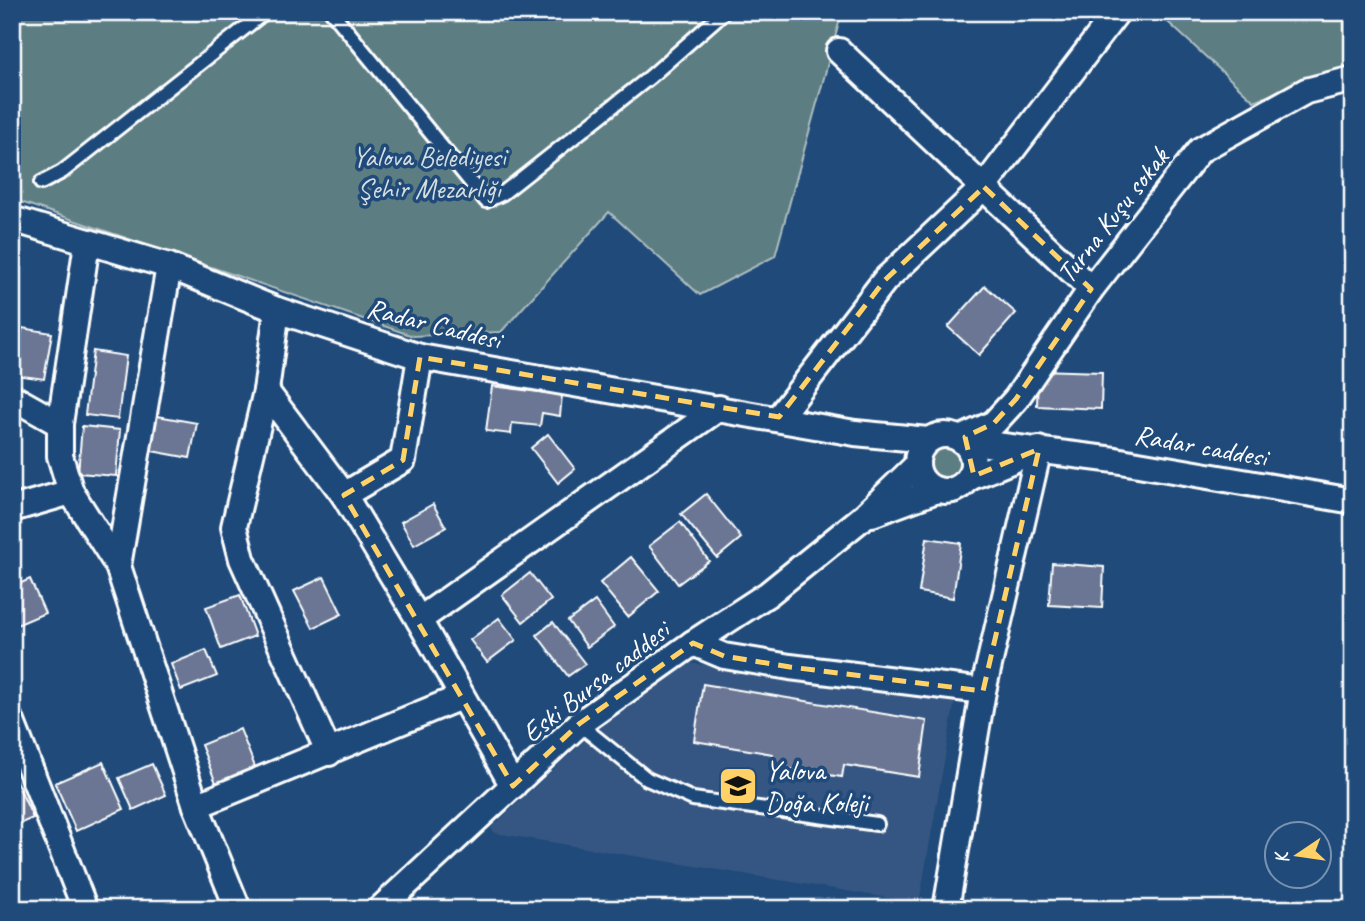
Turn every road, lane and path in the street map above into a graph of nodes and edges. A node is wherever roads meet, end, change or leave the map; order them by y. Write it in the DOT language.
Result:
graph roads {
  1 [pos="265,12"];
  2 [pos="332,12"];
  3 [pos="724,12"];
  4 [pos="1116,12"];
  5 [pos="839,51"];
  6 [pos="1353,79"];
  7 [pos="41,183"];
  8 [pos="984,187"];
  9 [pos="12,219"];
  10 [pos="87,243"];
  11 [pos="169,265"];
  12 [pos="1091,289"];
  13 [pos="278,310"];
  14 [pos="420,357"];
  15 [pos="266,391"];
  16 [pos="12,397"];
  17 [pos="719,408"];
  18 [pos="779,417"];
  19 [pos="60,424"];
  20 [pos="855,433"];
  21 [pos="928,440"];
  22 [pos="962,440"];
  23 [pos="1039,449"];
  24 [pos="917,464"];
  25 [pos="970,478"];
  26 [pos="937,490"];
  27 [pos="71,492"];
  28 [pos="344,495"];
  29 [pos="1353,502"];
  30 [pos="12,509"];
  31 [pos="862,518"];
  32 [pos="118,566"];
  33 [pos="419,620"];
  34 [pos="693,643"];
  35 [pos="983,691"];
  36 [pos="461,697"];
  37 [pos="12,722"];
  38 [pos="579,724"];
  39 [pos="329,753"];
  40 [pos="513,786"];
  41 [pos="197,806"];
  42 [pos="877,824"];
  43 [pos="85,909"];
  44 [pos="238,909"];
  45 [pos="380,909"];
  46 [pos="946,909"];
  1 -- 7 [label="lane"];
  2 -- 3 [label="lane"];
  4 -- 8 [label="street"];
  5 -- 8 [label="street"];
  6 -- 12 [label="street, Turna Kuşu sokak"];
  8 -- 12 [label="street"];
  8 -- 18 [label="street"];
  9 -- 10 [label="street, Radar Caddesi"];
  10 -- 11 [label="street, Radar Caddesi"];
  10 -- 19 [label="street"];
  11 -- 13 [label="street, Radar Caddesi"];
  11 -- 32 [label="street"];
  12 -- 22 [label="street, Turna Kuşu sokak"];
  13 -- 14 [label="street, Radar Caddesi"];
  13 -- 15 [label="street"];
  14 -- 17 [label="street, Radar Caddesi"];
  14 -- 28 [label="street"];
  15 -- 28 [label="street"];
  15 -- 39 [label="street"];
  16 -- 19 [label="street"];
  17 -- 18 [label="street, Radar Caddesi"];
  17 -- 33 [label="street"];
  18 -- 20 [label="street, Radar Caddesi"];
  19 -- 27 [label="street"];
  20 -- 21 [label="street, Radar Caddesi"];
  20 -- 24 [label="street, Radar Caddesi"];
  21 -- 22 [label="street"];
  21 -- 24 [label="street"];
  22 -- 23 [label="street, Radar caddesi"];
  22 -- 25 [label="street"];
  23 -- 25 [label="street"];
  23 -- 29 [label="street, Radar caddesi"];
  23 -- 35 [label="street"];
  24 -- 26 [label="street"];
  24 -- 31 [label="street, Eski Bursa caddesi"];
  25 -- 26 [label="street"];
  26 -- 31 [label="street, Eski Bursa caddesi"];
  27 -- 30 [label="street"];
  27 -- 32 [label="street"];
  28 -- 33 [label="street"];
  31 -- 34 [label="street, Eski Bursa caddesi"];
  32 -- 41 [label="street"];
  33 -- 36 [label="street"];
  34 -- 35 [label="street"];
  34 -- 38 [label="street, Eski Bursa caddesi"];
  35 -- 46 [label="street"];
  36 -- 39 [label="street"];
  36 -- 40 [label="street"];
  37 -- 43 [label="street"];
  38 -- 40 [label="street, Eski Bursa caddesi"];
  38 -- 42 [label="lane"];
  39 -- 41 [label="street"];
  40 -- 45 [label="street, Eski Bursa caddesi"];
  41 -- 44 [label="street"];
}
